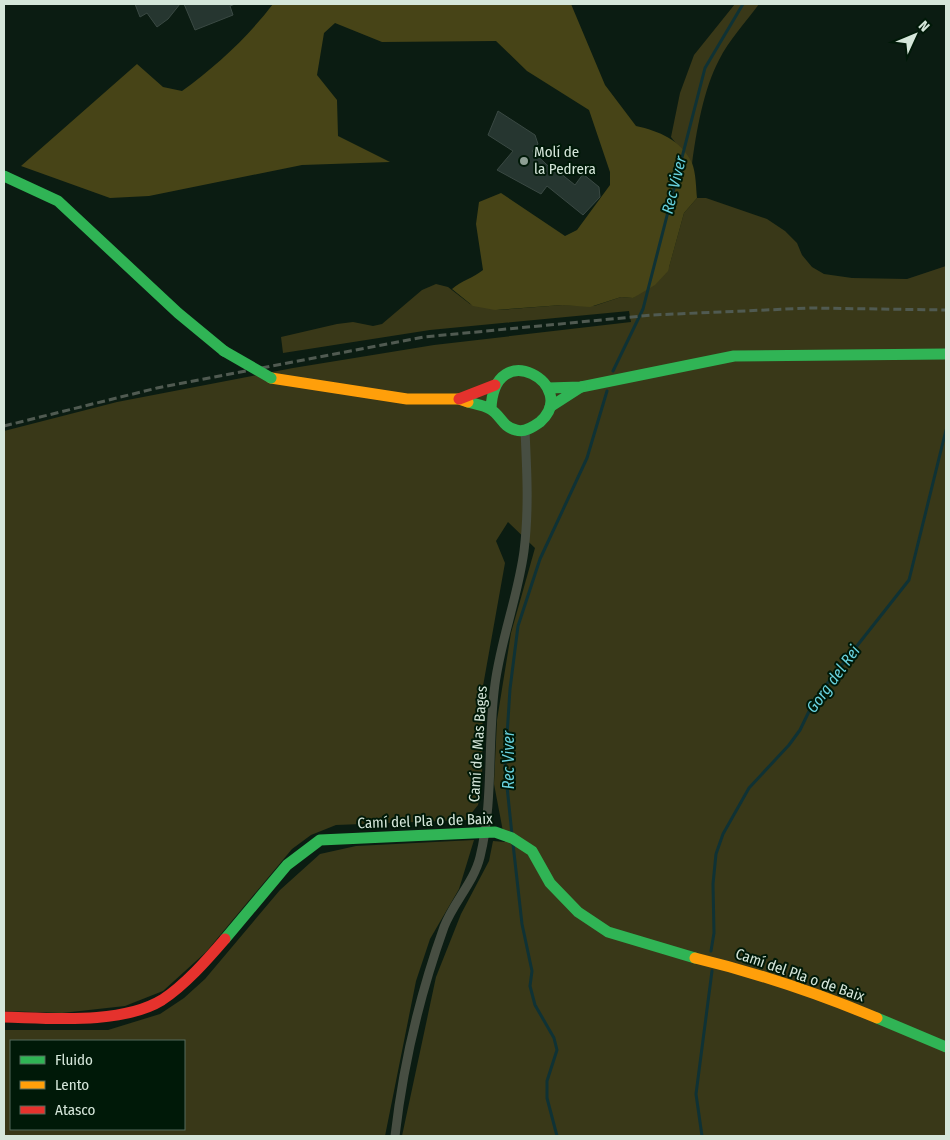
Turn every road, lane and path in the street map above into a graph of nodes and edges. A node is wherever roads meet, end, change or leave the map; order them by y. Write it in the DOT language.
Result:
graph roads {
  1 [pos="4,176"];
  2 [pos="946,354"];
  3 [pos="495,385"];
  4 [pos="581,387"];
  5 [pos="548,388"];
  6 [pos="459,399"];
  7 [pos="550,407"];
  8 [pos="491,409"];
  9 [pos="525,431"];
  10 [pos="490,832"];
  11 [pos="4,1017"];
  12 [pos="946,1047"];
  13 [pos="395,1136"];
  1 -- 6 [label="street, bridge"];
  2 -- 4 [label="street"];
  3 -- 5 [label="street"];
  3 -- 6 [label="street"];
  3 -- 8 [label="street"];
  4 -- 5 [label="street"];
  4 -- 7 [label="street"];
  5 -- 7 [label="street"];
  6 -- 8 [label="street"];
  7 -- 9 [label="street"];
  8 -- 9 [label="street"];
  9 -- 10 [label="street, Camí de Mas Bages"];
  10 -- 11 [label="street, Camí del Pla o de Baix"];
  10 -- 12 [label="street, Camí del Pla o de Baix"];
  10 -- 13 [label="street, Camí de Mas Bages"];
}
